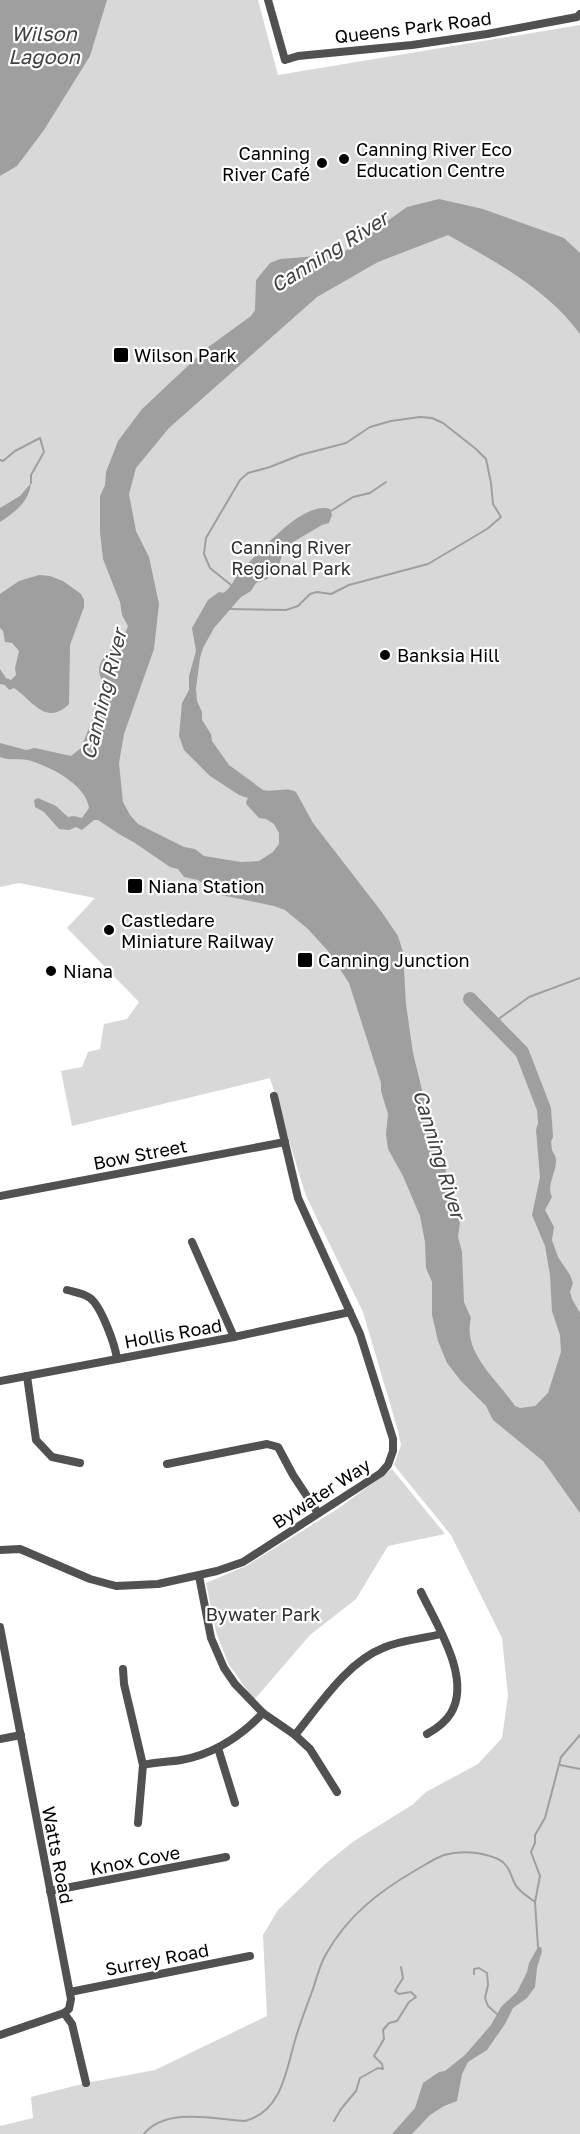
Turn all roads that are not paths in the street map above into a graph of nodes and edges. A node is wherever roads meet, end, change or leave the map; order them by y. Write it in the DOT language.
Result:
graph roads {
  1 [pos="268,0"];
  2 [pos="580,14"];
  3 [pos="274,1096"];
  4 [pos="285,1142"];
  5 [pos="0,1196"];
  6 [pos="192,1242"];
  7 [pos="67,1290"];
  8 [pos="350,1312"];
  9 [pos="234,1337"];
  10 [pos="117,1359"];
  11 [pos="27,1376"];
  12 [pos="0,1381"];
  13 [pos="80,1463"];
  14 [pos="167,1464"];
  15 [pos="318,1514"];
  16 [pos="0,1550"];
  17 [pos="199,1575"];
  18 [pos="421,1592"];
  19 [pos="0,1631"];
  20 [pos="441,1634"];
  21 [pos="123,1669"];
  22 [pos="263,1713"];
  23 [pos="427,1734"];
  24 [pos="21,1735"];
  25 [pos="296,1735"];
  26 [pos="0,1739"];
  27 [pos="218,1748"];
  28 [pos="143,1765"];
  29 [pos="336,1792"];
  30 [pos="235,1803"];
  31 [pos="138,1823"];
  32 [pos="226,1857"];
  33 [pos="50,1891"];
  34 [pos="250,1956"];
  35 [pos="70,1992"];
  36 [pos="64,2013"];
  37 [pos="0,2035"];
  38 [pos="86,2083"];
  1 -- 2 [label="street, Queens Park Road"];
  3 -- 4 [label="street, Bywater Way"];
  4 -- 5 [label="street, Bow Street"];
  4 -- 8 [label="street, Bywater Way"];
  6 -- 9 [label="street"];
  7 -- 10 [label="street"];
  8 -- 9 [label="street, Hollis Road"];
  8 -- 15 [label="street, Bywater Way"];
  9 -- 10 [label="street, Hollis Road"];
  10 -- 11 [label="street, Hollis Road"];
  11 -- 12 [label="street, Hollis Road"];
  11 -- 13 [label="street"];
  14 -- 15 [label="street"];
  15 -- 17 [label="street, Bywater Way"];
  16 -- 17 [label="street, Bywater Way"];
  17 -- 22 [label="street"];
  18 -- 20 [label="street"];
  19 -- 24 [label="street, Watts Road"];
  20 -- 23 [label="street"];
  20 -- 25 [label="street"];
  21 -- 28 [label="street"];
  22 -- 25 [label="street"];
  22 -- 27 [label="street"];
  24 -- 26 [label="street"];
  24 -- 33 [label="street, Watts Road"];
  25 -- 29 [label="street"];
  27 -- 28 [label="street"];
  27 -- 30 [label="street"];
  28 -- 31 [label="street"];
  32 -- 33 [label="street, Knox Cove"];
  33 -- 35 [label="street, Watts Road"];
  34 -- 35 [label="street, Surrey Road"];
  35 -- 36 [label="street, Watts Road"];
  36 -- 37 [label="street"];
  36 -- 38 [label="street"];
}
